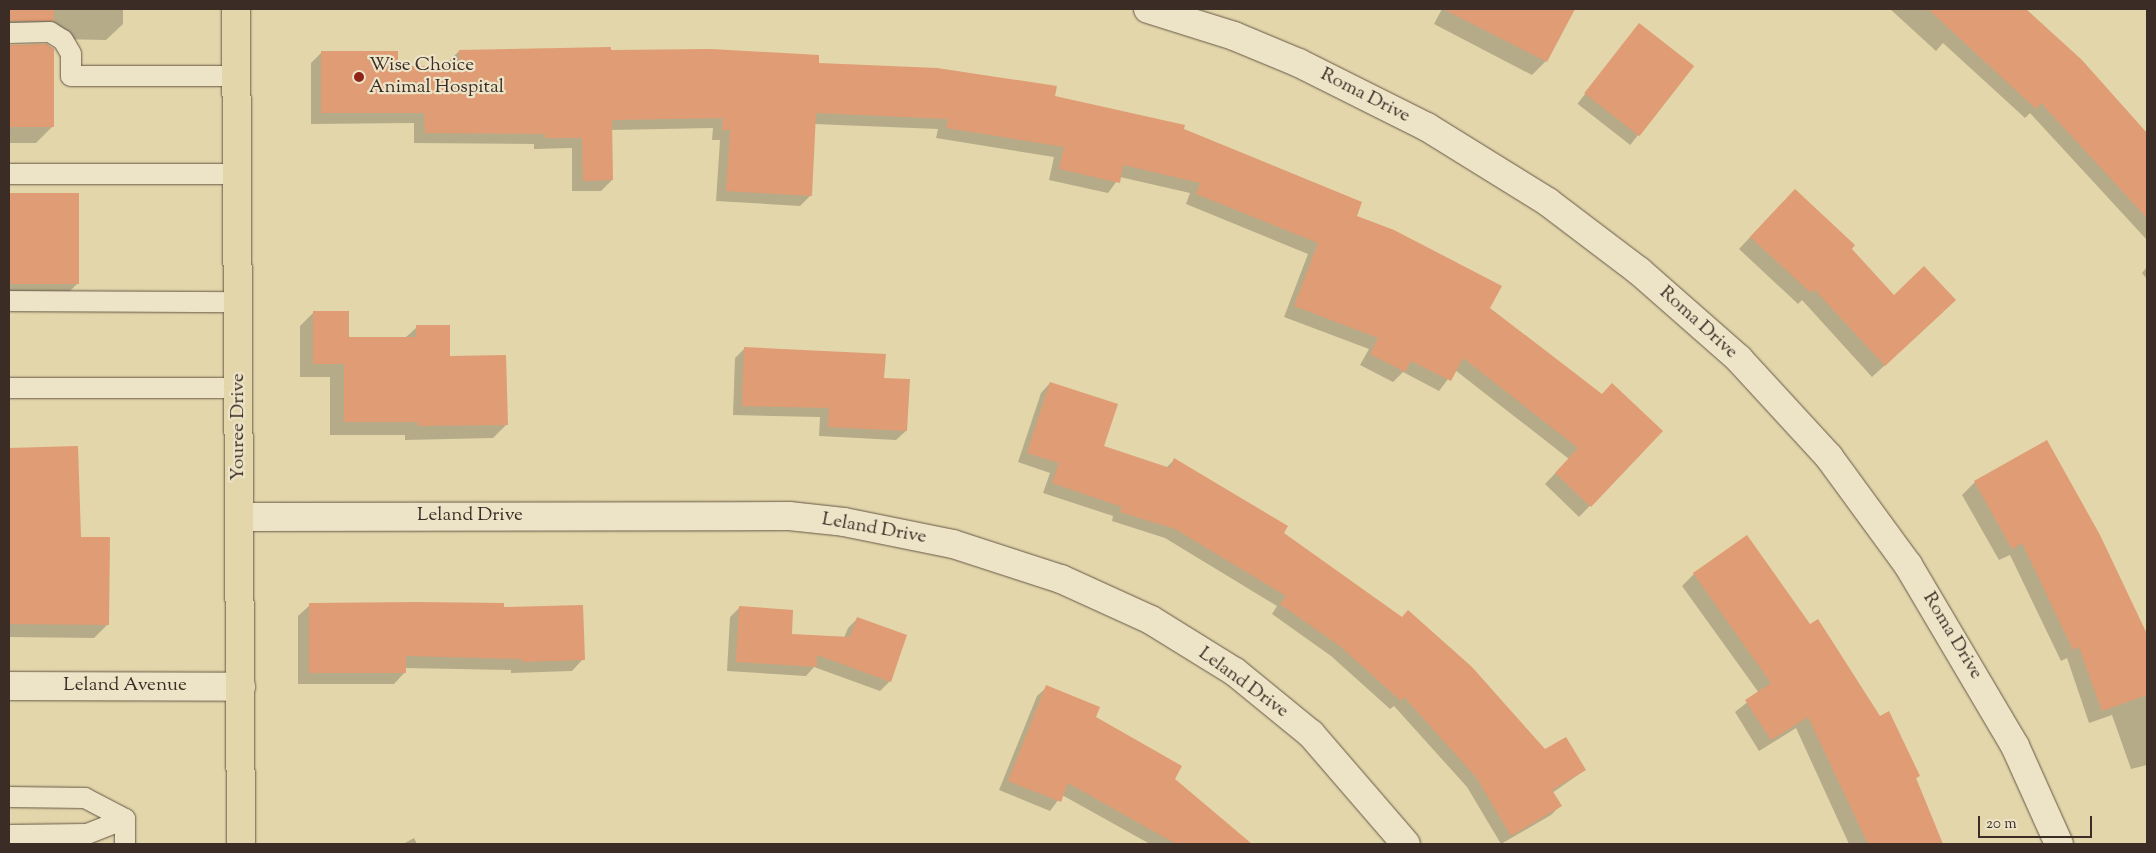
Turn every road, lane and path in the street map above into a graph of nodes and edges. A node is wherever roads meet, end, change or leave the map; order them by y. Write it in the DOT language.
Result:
graph roads {
  1 [pos="236,9"];
  2 [pos="1148,9"];
  3 [pos="1184,16"];
  4 [pos="9,33"];
  5 [pos="236,76"];
  6 [pos="9,174"];
  7 [pos="237,174"];
  8 [pos="9,301"];
  9 [pos="238,302"];
  10 [pos="9,388"];
  11 [pos="238,388"];
  12 [pos="239,517"];
  13 [pos="9,686"];
  14 [pos="240,687"];
  15 [pos="9,797"];
  16 [pos="125,819"];
  17 [pos="9,835"];
  18 [pos="125,844"];
  19 [pos="241,844"];
  20 [pos="1406,844"];
  21 [pos="2059,844"];
  1 -- 5 [label="main road, Youree Drive"];
  2 -- 3 [label="street, Roma Drive"];
  3 -- 21 [label="street, Roma Drive"];
  4 -- 5 [label="lane"];
  5 -- 7 [label="main road, Youree Drive"];
  6 -- 7 [label="lane"];
  7 -- 9 [label="main road, Youree Drive"];
  8 -- 9 [label="lane"];
  9 -- 11 [label="main road, Youree Drive"];
  10 -- 11 [label="lane"];
  11 -- 12 [label="main road, Youree Drive"];
  12 -- 14 [label="main road, Youree Drive"];
  12 -- 20 [label="street, Leland Drive"];
  13 -- 14 [label="street, Leland Avenue"];
  14 -- 19 [label="main road, Youree Drive"];
  15 -- 16 [label="lane"];
  16 -- 17 [label="lane"];
  16 -- 18 [label="lane"];
}
